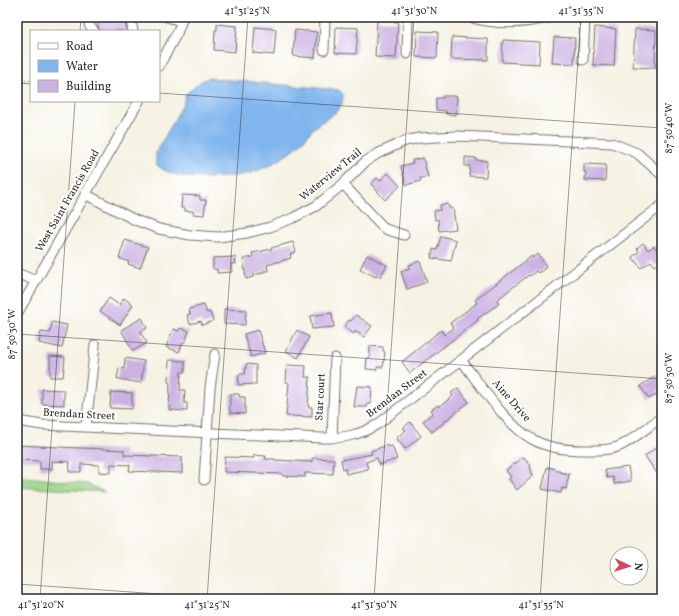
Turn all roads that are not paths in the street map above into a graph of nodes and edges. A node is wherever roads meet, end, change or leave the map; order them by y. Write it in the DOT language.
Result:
graph roads {
  1 [pos="87,17"];
  2 [pos="130,17"];
  3 [pos="167,17"];
  4 [pos="326,17"];
  5 [pos="408,17"];
  6 [pos="468,17"];
  7 [pos="552,17"];
  8 [pos="585,17"];
  9 [pos="182,19"];
  10 [pos="93,30"];
  11 [pos="133,30"];
  12 [pos="324,50"];
  13 [pos="407,54"];
  14 [pos="583,60"];
  15 [pos="160,64"];
  16 [pos="138,102"];
  17 [pos="662,175"];
  18 [pos="343,184"];
  19 [pos="85,194"];
  20 [pos="662,205"];
  21 [pos="404,235"];
  22 [pos="17,273"];
  23 [pos="36,281"];
  24 [pos="20,303"];
  25 [pos="17,314"];
  26 [pos="95,345"];
  27 [pos="215,354"];
  28 [pos="335,358"];
  29 [pos="461,360"];
  30 [pos="662,417"];
  31 [pos="17,421"];
  32 [pos="86,427"];
  33 [pos="206,432"];
  34 [pos="332,438"];
  35 [pos="204,480"];
  1 -- 10 [label="street"];
  2 -- 11 [label="street"];
  3 -- 9 [label="street"];
  4 -- 12 [label="street"];
  5 -- 13 [label="street"];
  6 -- 7 [label="street"];
  8 -- 14 [label="street"];
  9 -- 15 [label="street"];
  16 -- 19 [label="street, West Saint Francis Road"];
  17 -- 18 [label="street, Waterview Trail"];
  18 -- 19 [label="street, Waterview Trail"];
  18 -- 21 [label="street"];
  19 -- 23 [label="street, West Saint Francis Road"];
  20 -- 29 [label="street, Brendan Street"];
  22 -- 23 [label="street"];
  23 -- 24 [label="street, West Saint Francis Road"];
  24 -- 25 [label="street, West Saint Francis Road"];
  26 -- 32 [label="street"];
  27 -- 33 [label="street"];
  28 -- 34 [label="street, Star court"];
  29 -- 30 [label="street, Aine Drive"];
  29 -- 34 [label="street, Brendan Street"];
  31 -- 32 [label="street, Brendan Street"];
  32 -- 33 [label="street, Brendan Street"];
  33 -- 34 [label="street, Brendan Street"];
  33 -- 35 [label="street"];
}
